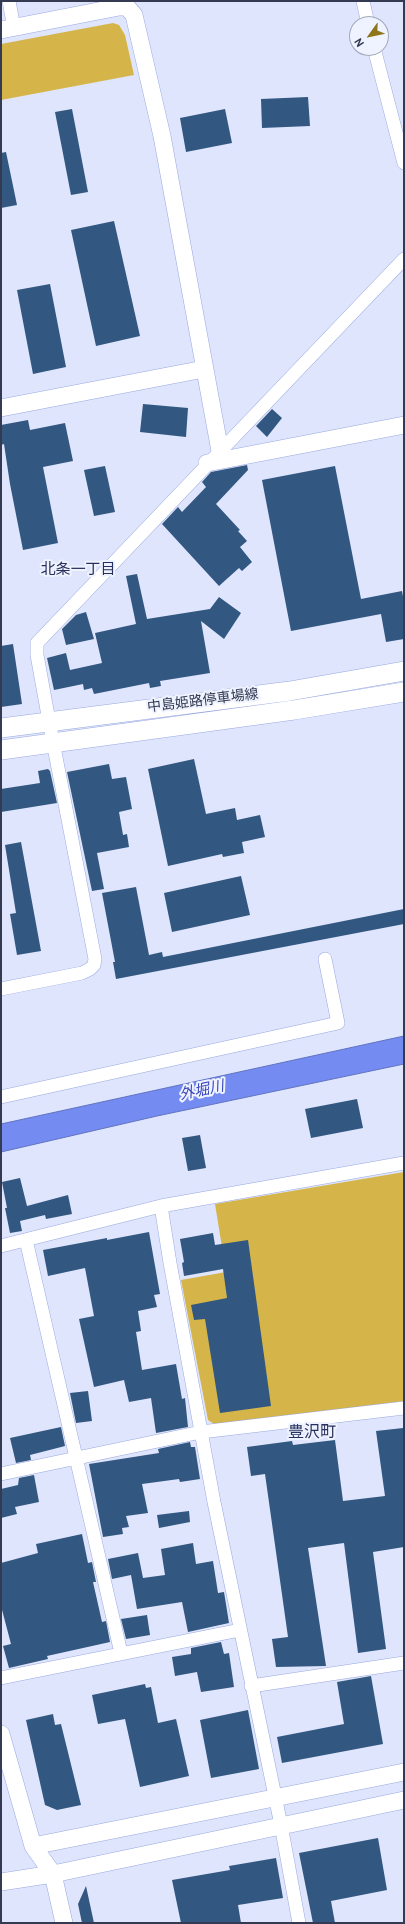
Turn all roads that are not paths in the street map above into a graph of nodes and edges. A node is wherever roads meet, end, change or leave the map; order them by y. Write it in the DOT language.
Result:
graph roads {
  1 [pos="9,1"];
  2 [pos="363,1"];
  3 [pos="127,4"];
  4 [pos="366,16"];
  5 [pos="8,29"];
  6 [pos="376,56"];
  7 [pos="404,163"];
  8 [pos="404,259"];
  9 [pos="204,369"];
  10 [pos="1,408"];
  11 [pos="404,425"];
  12 [pos="220,451"];
  13 [pos="207,463"];
  14 [pos="404,671"];
  15 [pos="404,692"];
  16 [pos="49,721"];
  17 [pos="1,728"];
  18 [pos="53,742"];
  19 [pos="1,750"];
  20 [pos="325,959"];
  21 [pos="1,989"];
  22 [pos="1,1096"];
  23 [pos="404,1163"];
  24 [pos="162,1206"];
  25 [pos="26,1240"];
  26 [pos="1,1246"];
  27 [pos="404,1408"];
  28 [pos="201,1432"];
  29 [pos="78,1459"];
  30 [pos="1,1474"];
  31 [pos="240,1630"];
  32 [pos="121,1653"];
  33 [pos="404,1663"];
  34 [pos="1,1678"];
  35 [pos="251,1686"];
  36 [pos="1,1734"];
  37 [pos="404,1772"];
  38 [pos="276,1798"];
  39 [pos="404,1800"];
  40 [pos="282,1825"];
  41 [pos="33,1846"];
  42 [pos="54,1874"];
  43 [pos="1,1882"];
  44 [pos="64,1923"];
  45 [pos="299,1923"];
  1 -- 5 [label="street"];
  2 -- 4 [label="street"];
  3 -- 5 [label="street"];
  3 -- 9 [label="street"];
  6 -- 7 [label="street"];
  8 -- 12 [label="street"];
  9 -- 10 [label="street"];
  9 -- 12 [label="street"];
  11 -- 13 [label="street"];
  12 -- 13 [label="street"];
  13 -- 16 [label="street"];
  14 -- 16 [label="main road, 中島姫路停車場線"];
  15 -- 18 [label="main road, 中島姫路停車場線"];
  16 -- 17 [label="main road, 中島姫路停車場線"];
  16 -- 18 [label="street"];
  18 -- 19 [label="main road, 中島姫路停車場線"];
  18 -- 21 [label="street"];
  20 -- 22 [label="street"];
  23 -- 24 [label="street"];
  24 -- 25 [label="street"];
  24 -- 28 [label="street"];
  25 -- 26 [label="street"];
  25 -- 29 [label="street"];
  27 -- 28 [label="street"];
  28 -- 29 [label="street"];
  28 -- 31 [label="street"];
  29 -- 30 [label="street"];
  29 -- 32 [label="street"];
  31 -- 32 [label="street"];
  31 -- 35 [label="street"];
  32 -- 34 [label="street"];
  33 -- 35 [label="street"];
  35 -- 38 [label="street"];
  36 -- 41 [label="street"];
  37 -- 38 [label="street"];
  38 -- 40 [label="street"];
  38 -- 41 [label="street"];
  39 -- 40 [label="street"];
  40 -- 42 [label="street"];
  40 -- 45 [label="street"];
  41 -- 42 [label="street"];
  42 -- 43 [label="street"];
  42 -- 44 [label="street"];
}
